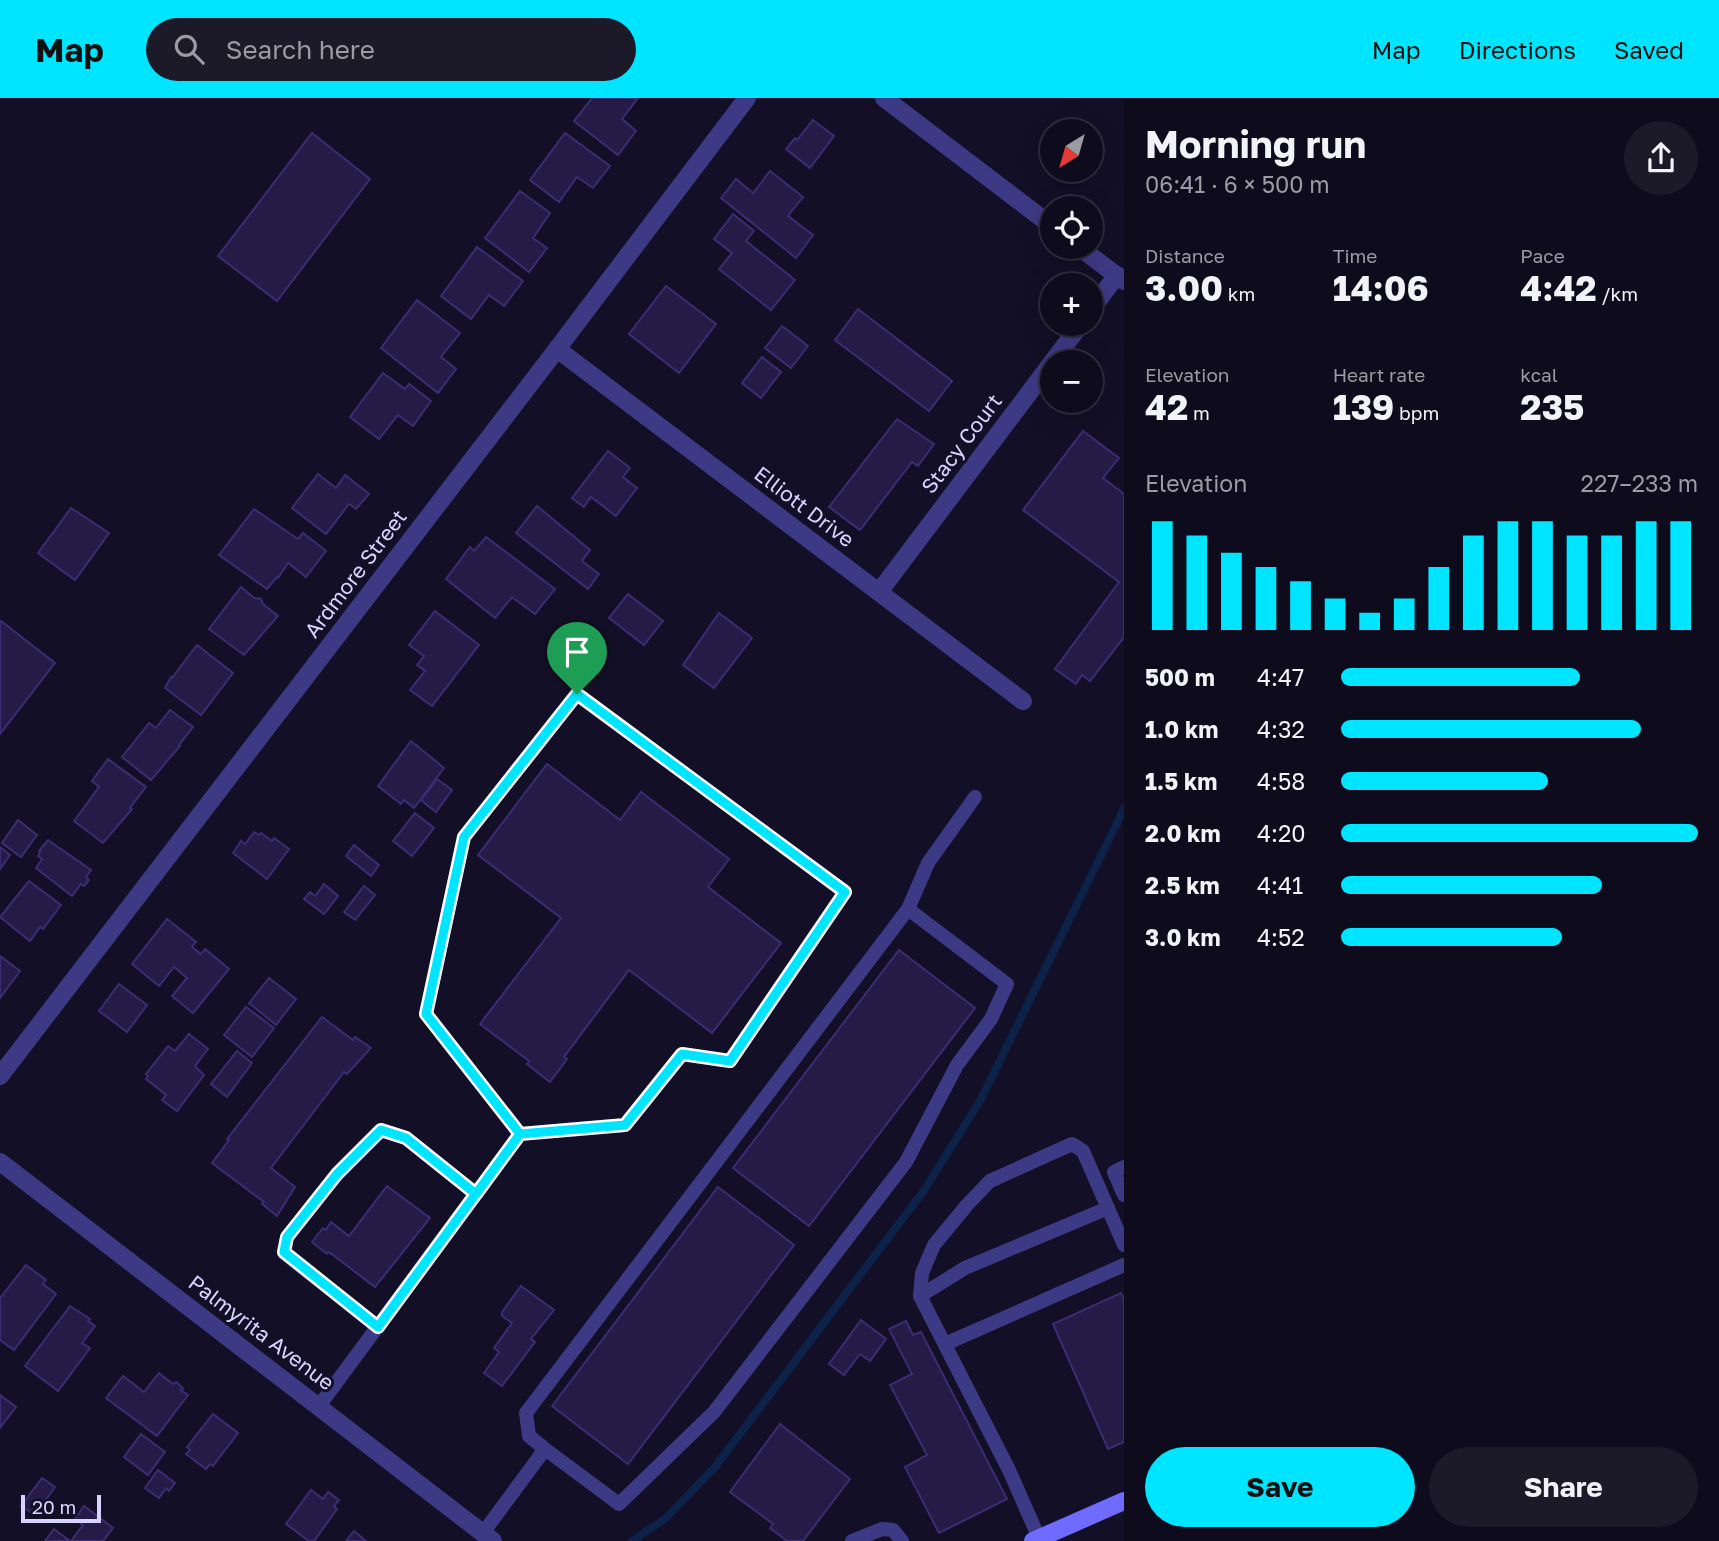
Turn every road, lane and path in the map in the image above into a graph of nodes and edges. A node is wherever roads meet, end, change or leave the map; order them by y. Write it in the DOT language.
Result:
graph roads {
  1 [pos="747,98"];
  2 [pos="884,98"];
  3 [pos="1040,217"];
  4 [pos="1095,259"];
  5 [pos="1121,278"];
  6 [pos="1103,297"];
  7 [pos="1072,336"];
  8 [pos="557,349"];
  9 [pos="879,592"];
  10 [pos="1023,701"];
  11 [pos="975,797"];
  12 [pos="908,909"];
  13 [pos="0,1076"];
  14 [pos="520,1134"];
  15 [pos="0,1162"];
  16 [pos="1124,1167"];
  17 [pos="476,1194"];
  18 [pos="1124,1195"];
  19 [pos="1108,1208"];
  20 [pos="1124,1245"];
  21 [pos="1124,1265"];
  22 [pos="920,1296"];
  23 [pos="378,1327"];
  24 [pos="945,1344"];
  25 [pos="319,1406"];
  26 [pos="545,1449"];
  27 [pos="1124,1501"];
  28 [pos="488,1537"];
  29 [pos="1036,1540"];
  30 [pos="852,1541"];
  31 [pos="902,1541"];
  1 -- 8 [label="street, Ardmore Street"];
  2 -- 3 [label="street"];
  4 -- 5 [label="street"];
  5 -- 6 [label="street"];
  7 -- 9 [label="street, Stacy Court"];
  8 -- 9 [label="street, Elliott Drive"];
  8 -- 13 [label="street, Ardmore Street"];
  9 -- 10 [label="street, Elliott Drive"];
  11 -- 12 [label="lane"];
  12 -- 26 [label="lane"];
  12 -- 26 [label="lane"];
  14 -- 14 [label="lane"];
  14 -- 17 [label="lane"];
  15 -- 25 [label="street, Palmyrita Avenue"];
  16 -- 18 [label="lane"];
  17 -- 23 [label="lane"];
  17 -- 23 [label="lane"];
  19 -- 20 [label="lane"];
  19 -- 22 [label="lane"];
  19 -- 22 [label="lane"];
  21 -- 24 [label="lane"];
  22 -- 24 [label="lane"];
  23 -- 25 [label="lane"];
  24 -- 29 [label="lane"];
  25 -- 28 [label="street, Palmyrita Avenue"];
  26 -- 28 [label="lane"];
  27 -- 29 [label="main road"];
  30 -- 31 [label="lane"];
}
